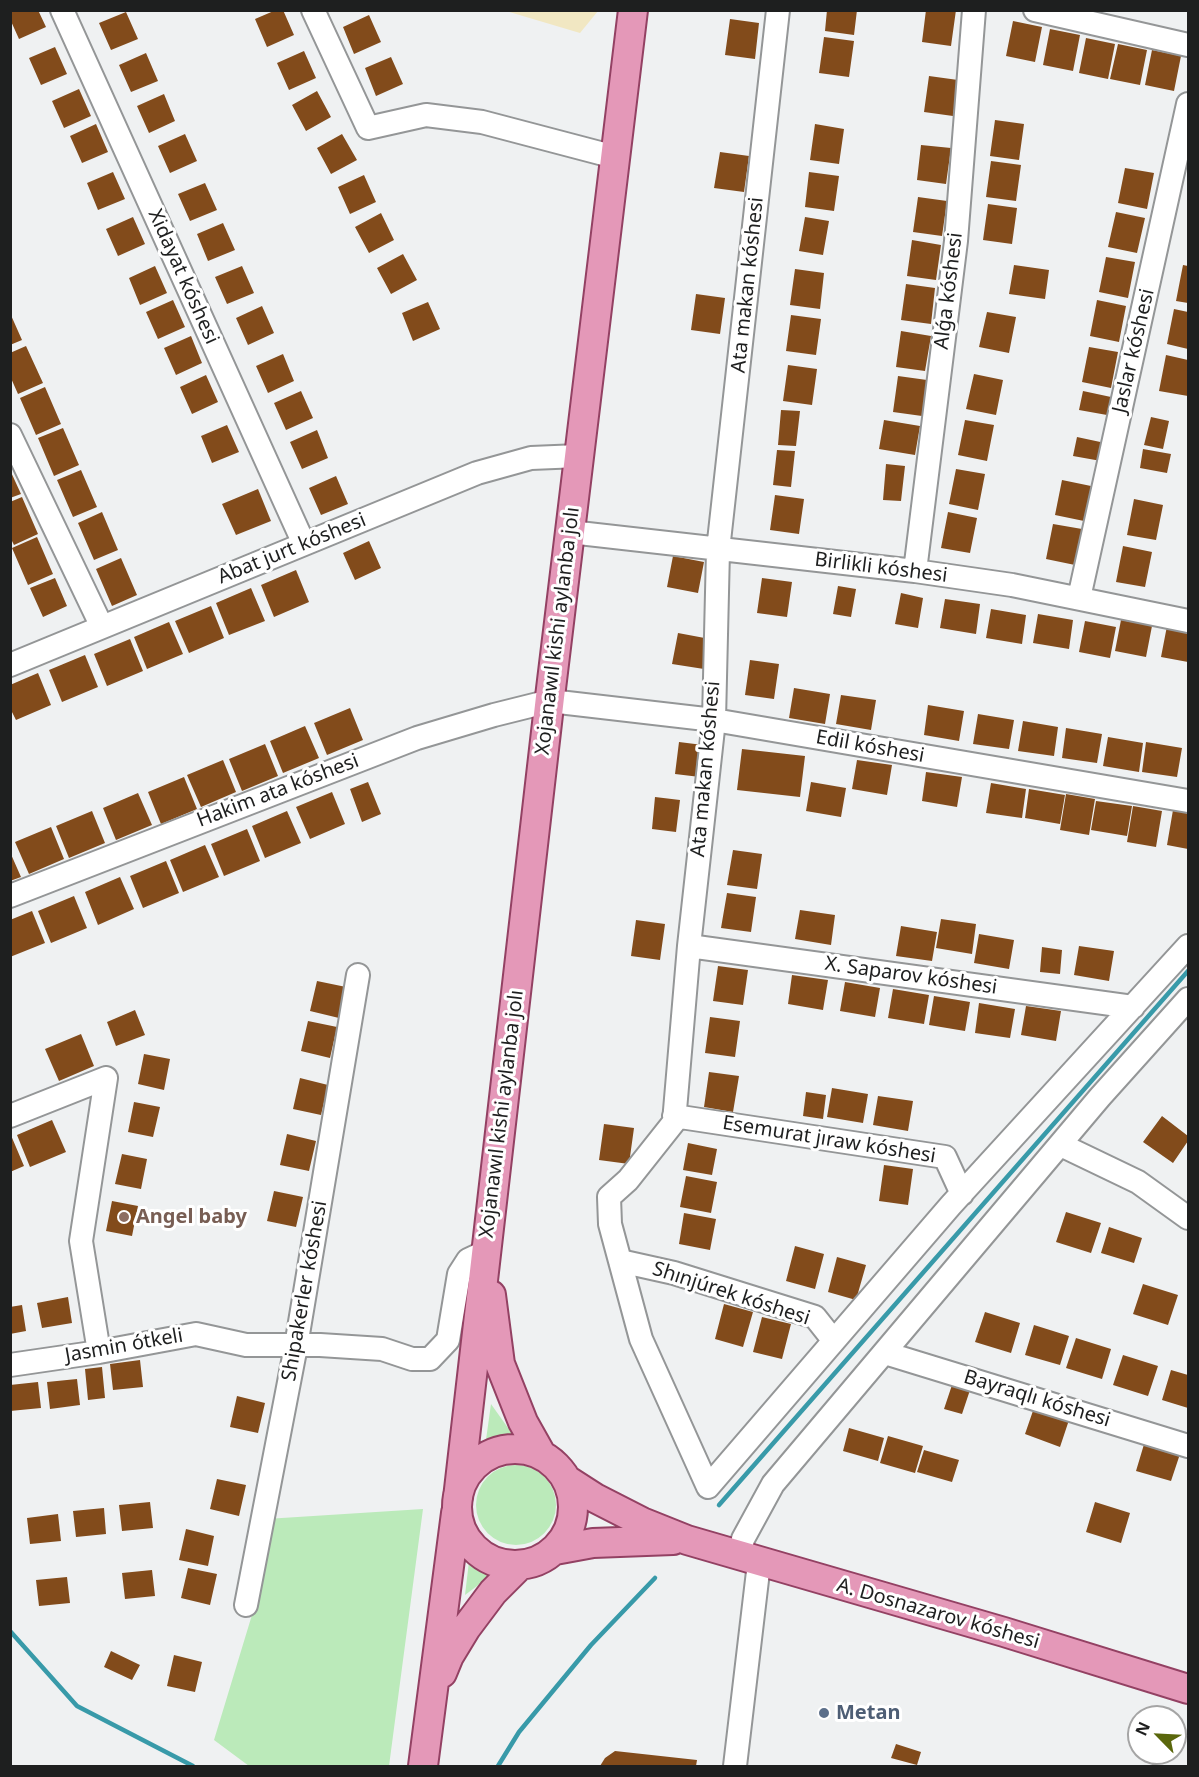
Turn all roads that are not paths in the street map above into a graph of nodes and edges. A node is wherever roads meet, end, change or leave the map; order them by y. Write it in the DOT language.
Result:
graph roads {
  1 [pos="62,10"];
  2 [pos="313,10"];
  3 [pos="633,10"];
  4 [pos="778,10"];
  5 [pos="974,10"];
  6 [pos="1035,10"];
  7 [pos="1188,45"];
  8 [pos="1188,104"];
  9 [pos="615,157"];
  10 [pos="10,435"];
  11 [pos="579,456"];
  12 [pos="570,532"];
  13 [pos="304,544"];
  14 [pos="718,550"];
  15 [pos="915,571"];
  16 [pos="1079,598"];
  17 [pos="1188,621"];
  18 [pos="102,627"];
  19 [pos="10,665"];
  20 [pos="550,701"];
  21 [pos="714,720"];
  22 [pos="1188,801"];
  23 [pos="10,896"];
  24 [pos="689,946"];
  25 [pos="1188,946"];
  26 [pos="358,975"];
  27 [pos="1188,999"];
  28 [pos="1133,1007"];
  29 [pos="10,1116"];
  30 [pos="674,1116"];
  31 [pos="1061,1144"];
  32 [pos="962,1194"];
  33 [pos="1188,1218"];
  34 [pos="486,1252"];
  35 [pos="620,1261"];
  36 [pos="834,1341"];
  37 [pos="296,1346"];
  38 [pos="99,1352"];
  39 [pos="885,1353"];
  40 [pos="10,1365"];
  41 [pos="1188,1446"];
  42 [pos="541,1454"];
  43 [pos="567,1480"];
  44 [pos="457,1503"];
  45 [pos="687,1540"];
  46 [pos="555,1550"];
  47 [pos="749,1560"];
  48 [pos="520,1565"];
  49 [pos="246,1605"];
  50 [pos="1188,1689"];
  51 [pos="432,1697"];
  52 [pos="423,1767"];
  53 [pos="735,1767"];
  1 -- 13 [label="street, Xidayat kóshesi"];
  2 -- 9 [label="street"];
  3 -- 9 [label="main road, Xojanawıl kishi aylanba jolı"];
  4 -- 14 [label="street, Ata makan kóshesi"];
  5 -- 15 [label="street, Alǵa kóshesi"];
  6 -- 7 [label="street"];
  8 -- 16 [label="street, Jaslar kóshesi"];
  9 -- 11 [label="main road, Xojanawıl kishi aylanba jolı"];
  10 -- 18 [label="street"];
  11 -- 12 [label="main road, Xojanawıl kishi aylanba jolı"];
  11 -- 13 [label="street, Abat jurt kóshesi"];
  12 -- 14 [label="street, Birlikli kóshesi"];
  12 -- 20 [label="main road, Xojanawıl kishi aylanba jolı"];
  13 -- 18 [label="street, Abat jurt kóshesi"];
  14 -- 15 [label="street, Birlikli kóshesi"];
  14 -- 21 [label="street, Ata makan kóshesi"];
  15 -- 16 [label="street, Birlikli kóshesi"];
  16 -- 17 [label="street, Birlikli kóshesi"];
  18 -- 19 [label="street, Abat jurt kóshesi"];
  20 -- 21 [label="street, Edil kóshesi"];
  20 -- 23 [label="street, Hakim ata kóshesi"];
  20 -- 34 [label="main road, Xojanawıl kishi aylanba jolı"];
  21 -- 22 [label="street, Edil kóshesi"];
  21 -- 24 [label="street, Ata makan kóshesi"];
  24 -- 28 [label="street, X. Saparov kóshesi"];
  24 -- 30 [label="street, Ata makan kóshesi"];
  25 -- 28 [label="street"];
  26 -- 37 [label="street, Shipakerler kóshesi"];
  27 -- 31 [label="street"];
  28 -- 32 [label="street"];
  29 -- 38 [label="street"];
  30 -- 32 [label="street, Esemurat jıraw kóshesi"];
  30 -- 35 [label="street, Ata makan kóshesi"];
  31 -- 33 [label="street"];
  31 -- 39 [label="street"];
  32 -- 36 [label="street"];
  34 -- 37 [label="street, Jasmin ótkeli"];
  34 -- 42 [label="main road, Xojanawıl kishi aylanba jolı"];
  34 -- 44 [label="main road, Xojanawıl kishi aylanba jolı"];
  35 -- 36 [label="street, Shınjúrek kóshesi"];
  35 -- 36 [label="street, Ata makan kóshesi"];
  37 -- 38 [label="street, Jasmin ótkeli"];
  37 -- 49 [label="street, Shipakerler kóshesi"];
  38 -- 40 [label="street, Jasmin ótkeli"];
  39 -- 41 [label="street, Bayraqlı kóshesi"];
  39 -- 47 [label="street"];
  42 -- 43 [label="main road"];
  42 -- 44 [label="main road"];
  43 -- 45 [label="main road"];
  43 -- 46 [label="main road"];
  44 -- 48 [label="main road"];
  44 -- 51 [label="main road, Xojanawıl kishi aylanba jolı"];
  45 -- 46 [label="main road"];
  45 -- 47 [label="main road, A. Dosnazarov kóshesi"];
  46 -- 48 [label="main road"];
  47 -- 50 [label="main road, A. Dosnazarov kóshesi"];
  47 -- 53 [label="street"];
  48 -- 51 [label="main road, Xojanawıl kishi aylanba jolı"];
  51 -- 52 [label="main road, Xojanawıl kishi aylanba jolı"];
}
